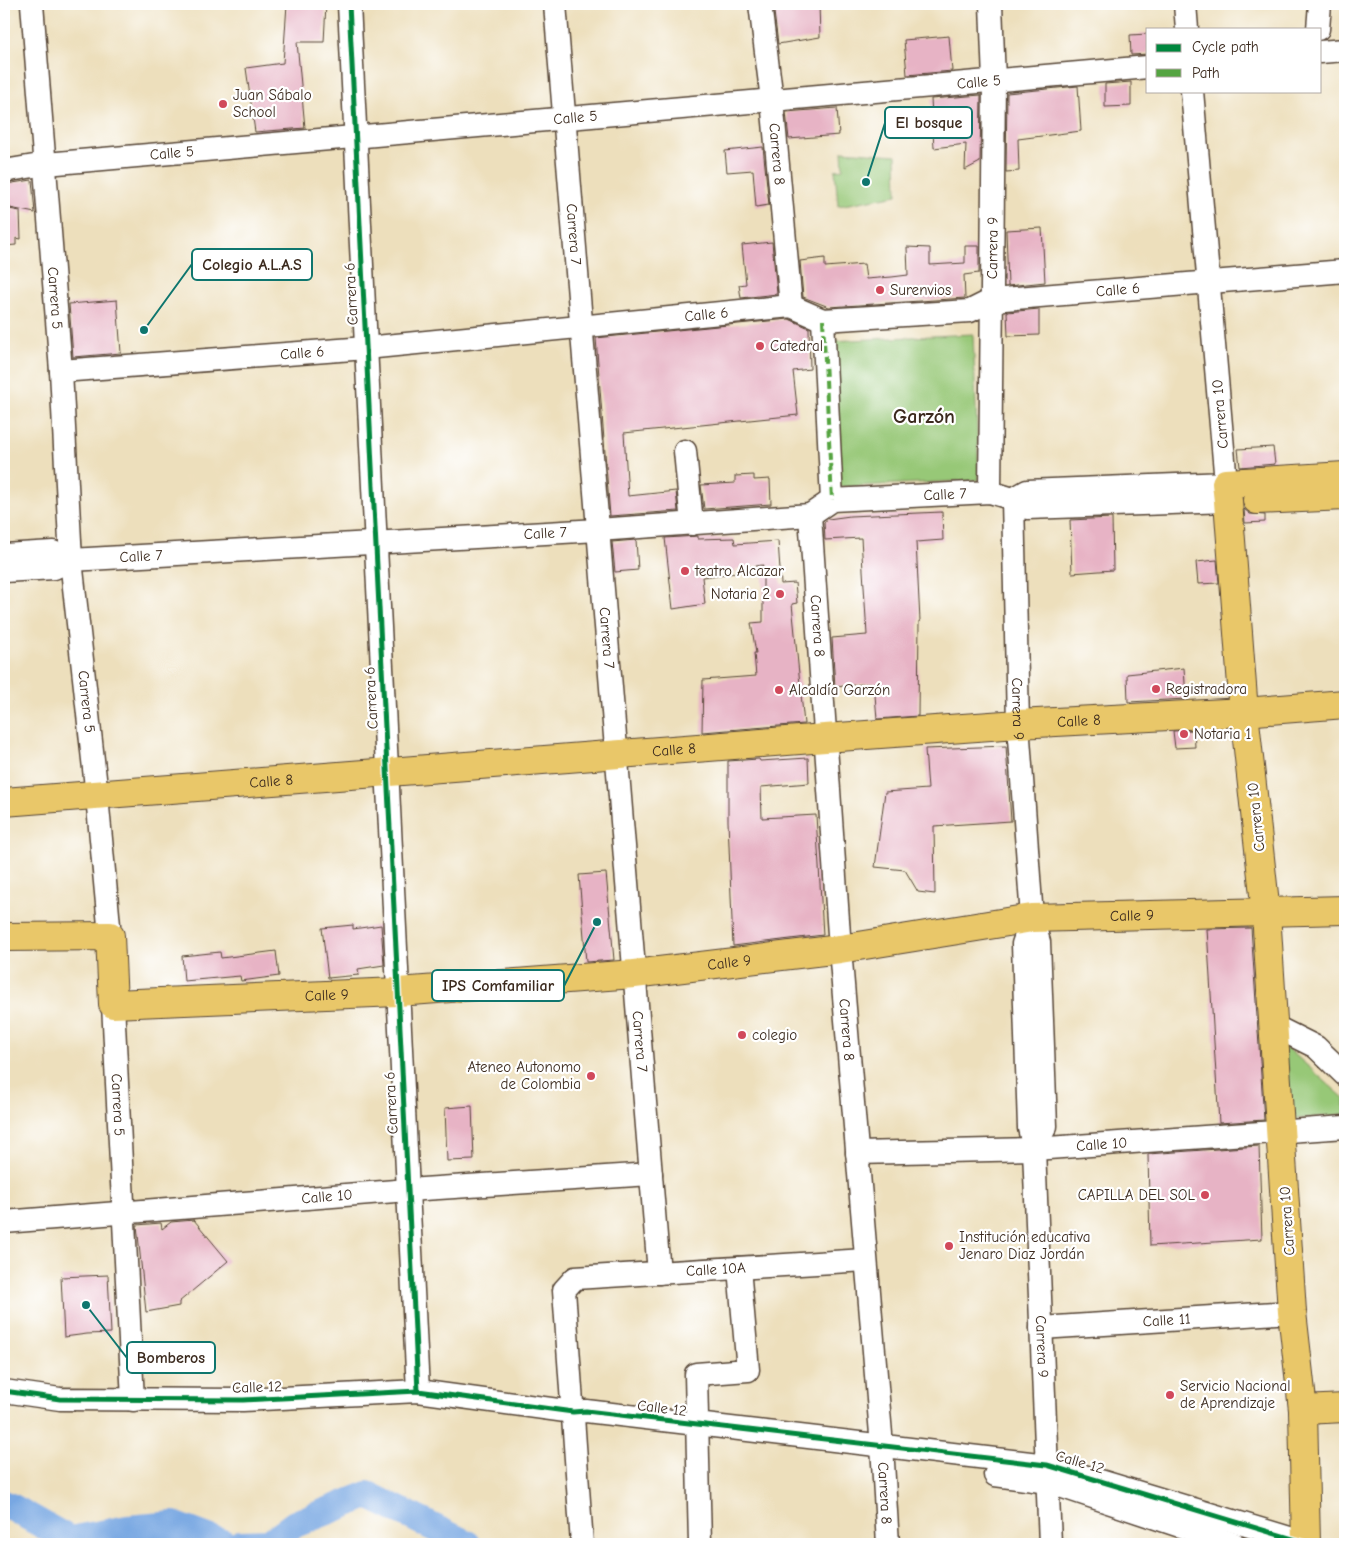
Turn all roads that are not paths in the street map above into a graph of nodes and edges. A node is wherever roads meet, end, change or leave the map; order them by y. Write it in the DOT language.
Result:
graph roads {
  1 [pos="32,4"];
  2 [pos="349,4"];
  3 [pos="555,4"];
  4 [pos="760,4"];
  5 [pos="991,4"];
  6 [pos="1185,4"];
  7 [pos="1320,4"];
  8 [pos="1187,28"];
  9 [pos="1318,28"];
  10 [pos="1345,50"];
  11 [pos="1322,52"];
  12 [pos="1146,67"];
  13 [pos="994,80"];
  14 [pos="1192,92"];
  15 [pos="772,100"];
  16 [pos="564,119"];
  17 [pos="356,136"];
  18 [pos="46,164"];
  19 [pos="4,171"];
  20 [pos="1345,271"];
  21 [pos="1209,283"];
  22 [pos="992,300"];
  23 [pos="791,306"];
  24 [pos="823,320"];
  25 [pos="582,327"];
  26 [pos="366,348"];
  27 [pos="61,371"];
  28 [pos="686,451"];
  29 [pos="1345,476"];
  30 [pos="990,492"];
  31 [pos="1227,492"];
  32 [pos="1345,496"];
  33 [pos="1013,499"];
  34 [pos="832,500"];
  35 [pos="810,515"];
  36 [pos="692,524"];
  37 [pos="598,530"];
  38 [pos="376,543"];
  39 [pos="4,555"];
  40 [pos="71,560"];
  41 [pos="4,571"];
  42 [pos="1345,704"];
  43 [pos="1244,712"];
  44 [pos="1018,724"];
  45 [pos="825,738"];
  46 [pos="616,753"];
  47 [pos="387,773"];
  48 [pos="97,796"];
  49 [pos="4,802"];
  50 [pos="1345,910"];
  51 [pos="1266,913"];
  52 [pos="1032,918"];
  53 [pos="110,936"];
  54 [pos="4,937"];
  55 [pos="840,949"];
  56 [pos="634,974"];
  57 [pos="398,992"];
  58 [pos="114,1004"];
  59 [pos="1272,1025"];
  60 [pos="1345,1075"];
  61 [pos="1345,1127"];
  62 [pos="1281,1131"];
  63 [pos="1034,1149"];
  64 [pos="857,1153"];
  65 [pos="651,1174"];
  66 [pos="408,1190"];
  67 [pos="124,1213"];
  68 [pos="4,1222"];
  69 [pos="865,1260"];
  70 [pos="740,1268"];
  71 [pos="659,1273"];
  72 [pos="1292,1312"];
  73 [pos="1041,1328"];
  74 [pos="4,1391"];
  75 [pos="418,1392"];
  76 [pos="133,1400"];
  77 [pos="1345,1408"];
  78 [pos="1303,1410"];
  79 [pos="573,1412"];
  80 [pos="698,1430"];
  81 [pos="882,1453"];
  82 [pos="1047,1474"];
  83 [pos="582,1544"];
  84 [pos="700,1544"];
  85 [pos="888,1544"];
  86 [pos="1050,1544"];
  87 [pos="1234,1544"];
  88 [pos="1306,1544"];
  1 -- 18 [label="street, Carrera 5"];
  2 -- 17 [label="street, Carrera 6"];
  3 -- 16 [label="street, Carrera 7"];
  4 -- 15 [label="street, Carrera 8"];
  5 -- 13 [label="street, Carrera 9"];
  6 -- 8 [label="street"];
  7 -- 9 [label="street"];
  10 -- 11 [label="street"];
  12 -- 13 [label="street, Calle 5"];
  13 -- 15 [label="street, Calle 5"];
  13 -- 22 [label="street, Carrera 9"];
  14 -- 21 [label="street, Carrera 10"];
  15 -- 16 [label="street, Calle 5"];
  15 -- 23 [label="street, Carrera 8"];
  16 -- 17 [label="street, Calle 5"];
  16 -- 25 [label="street, Carrera 7"];
  17 -- 18 [label="street, Calle 5"];
  17 -- 26 [label="street, Carrera 6"];
  18 -- 19 [label="street, Calle 5"];
  18 -- 27 [label="street, Carrera 5"];
  20 -- 21 [label="street, Calle 6"];
  21 -- 22 [label="street, Calle 6"];
  21 -- 31 [label="street, Carrera 10"];
  22 -- 24 [label="street, Calle 6"];
  22 -- 30 [label="street, Carrera 9"];
  23 -- 24 [label="street, Calle 6"];
  23 -- 25 [label="street, Calle 6"];
  24 -- 34 [label="street"];
  25 -- 26 [label="street, Calle 6"];
  25 -- 37 [label="street, Carrera 7"];
  26 -- 27 [label="street, Calle 6"];
  26 -- 38 [label="street, Carrera 6"];
  27 -- 40 [label="street, Carrera 5"];
  28 -- 36 [label="street"];
  29 -- 31 [label="main road"];
  30 -- 33 [label="street, Calle 7"];
  30 -- 34 [label="street, Calle 7"];
  31 -- 32 [label="main road"];
  31 -- 33 [label="street"];
  31 -- 43 [label="main road, Carrera 10"];
  33 -- 44 [label="street, Carrera 9"];
  34 -- 35 [label="street, Calle 7"];
  35 -- 36 [label="street, Calle 7"];
  35 -- 45 [label="street, Carrera 8"];
  36 -- 37 [label="street, Calle 7"];
  37 -- 38 [label="street, Calle 7"];
  37 -- 46 [label="street, Carrera 7"];
  38 -- 40 [label="street, Calle 7"];
  38 -- 47 [label="street, Carrera 6"];
  39 -- 40 [label="street, Calle 7"];
  40 -- 41 [label="street, Calle 7"];
  40 -- 48 [label="street, Carrera 5"];
  42 -- 43 [label="main road, Calle 8"];
  43 -- 44 [label="main road, Calle 8"];
  43 -- 51 [label="main road, Carrera 10"];
  44 -- 45 [label="main road, Calle 8"];
  44 -- 52 [label="street, Carrera 9"];
  45 -- 46 [label="main road, Calle 8"];
  45 -- 55 [label="street, Carrera 8"];
  46 -- 47 [label="main road, Calle 8"];
  46 -- 56 [label="street, Carrera 7"];
  47 -- 48 [label="main road, Calle 8"];
  47 -- 57 [label="street, Carrera 6"];
  48 -- 49 [label="main road, Calle 8"];
  48 -- 53 [label="street, Carrera 5"];
  50 -- 51 [label="main road, Calle 9"];
  51 -- 52 [label="main road, Calle 9"];
  51 -- 59 [label="main road, Carrera 10"];
  52 -- 55 [label="main road, Calle 9"];
  52 -- 63 [label="street, Carrera 9"];
  53 -- 54 [label="main road"];
  53 -- 58 [label="main road, Carrera 5"];
  55 -- 56 [label="main road, Calle 9"];
  55 -- 64 [label="street, Carrera 8"];
  56 -- 57 [label="main road, Calle 9"];
  56 -- 65 [label="street, Carrera 7"];
  57 -- 58 [label="main road, Calle 9"];
  57 -- 66 [label="street, Carrera 6"];
  58 -- 67 [label="street, Carrera 5"];
  59 -- 60 [label="street"];
  59 -- 62 [label="main road, Carrera 10"];
  61 -- 62 [label="street, Calle 10"];
  62 -- 63 [label="street, Calle 10"];
  62 -- 72 [label="main road, Carrera 10"];
  63 -- 64 [label="street, Calle 10"];
  63 -- 73 [label="street, Carrera 9"];
  64 -- 69 [label="street, Carrera 8"];
  65 -- 66 [label="street, Calle 10"];
  65 -- 71 [label="street, Carrera 7"];
  66 -- 67 [label="street, Calle 10"];
  66 -- 75 [label="street, Carrera 6"];
  67 -- 68 [label="street, Calle 10"];
  67 -- 76 [label="street, Carrera 5"];
  69 -- 70 [label="street, Calle 10A"];
  69 -- 81 [label="street, Carrera 8"];
  70 -- 71 [label="street, Calle 10A"];
  70 -- 80 [label="street"];
  71 -- 79 [label="street, Calle 10A"];
  72 -- 73 [label="street, Calle 11"];
  72 -- 78 [label="main road, Carrera 10"];
  73 -- 82 [label="street, Carrera 9"];
  74 -- 76 [label="street, Calle 12"];
  75 -- 76 [label="street, Calle 12"];
  75 -- 79 [label="street, Calle 12"];
  77 -- 78 [label="main road"];
  78 -- 88 [label="main road, Carrera 10"];
  79 -- 80 [label="street, Calle 12"];
  79 -- 83 [label="street"];
  80 -- 81 [label="street, Calle 12"];
  80 -- 84 [label="street"];
  81 -- 82 [label="street, Calle 12"];
  81 -- 85 [label="street, Carrera 8"];
  82 -- 86 [label="street, Carrera 9"];
  82 -- 87 [label="street, Calle 12"];
  82 -- 88 [label="street, Calle 12"];
}
